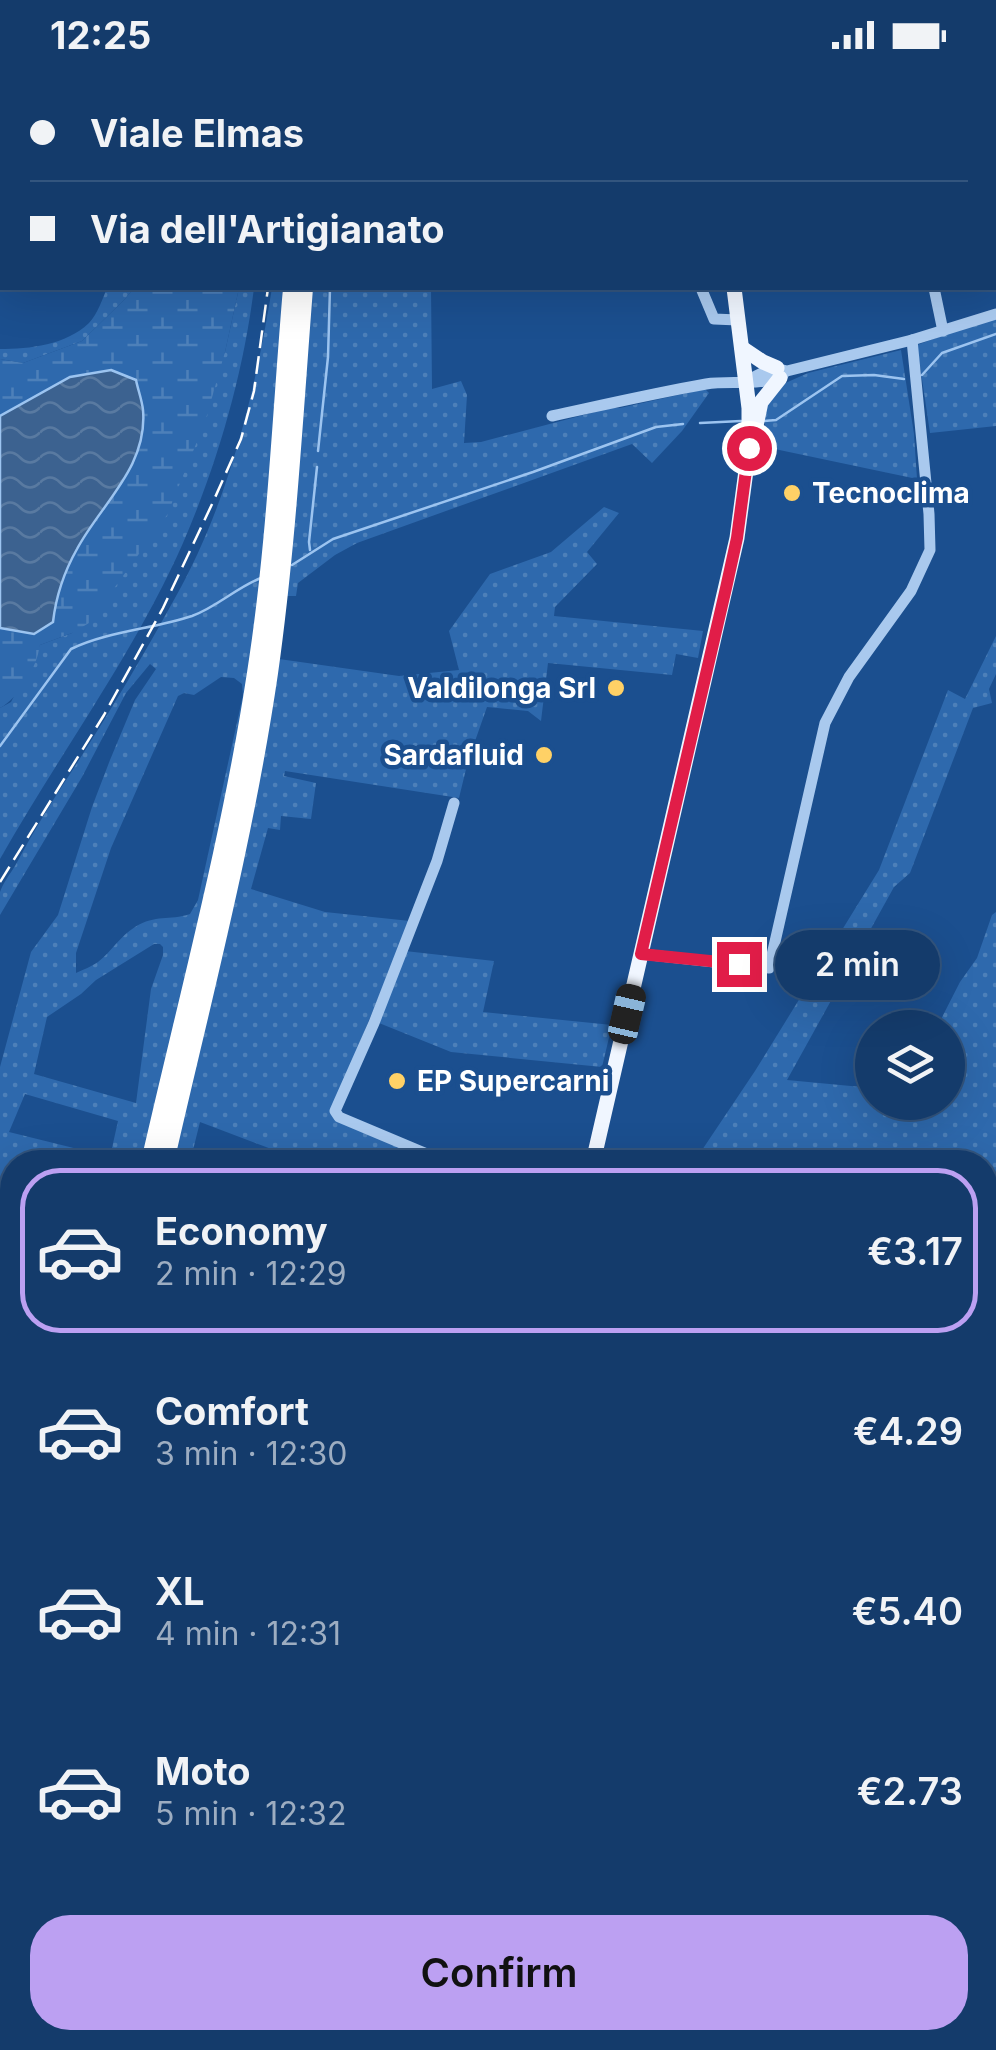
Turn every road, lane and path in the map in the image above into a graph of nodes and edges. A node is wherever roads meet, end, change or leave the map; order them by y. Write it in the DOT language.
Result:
graph roads {
  1 [pos="292,290"];
  2 [pos="304,290"];
  3 [pos="702,290"];
  4 [pos="734,290"];
  5 [pos="934,290"];
  6 [pos="996,314"];
  7 [pos="738,320"];
  8 [pos="943,330"];
  9 [pos="912,340"];
  10 [pos="742,348"];
  11 [pos="292,359"];
  12 [pos="781,372"];
  13 [pos="747,381"];
  14 [pos="552,416"];
  15 [pos="749,448"];
  16 [pos="262,673"];
  17 [pos="454,803"];
  18 [pos="641,954"];
  19 [pos="153,1150"];
  20 [pos="167,1150"];
  21 [pos="417,1150"];
  22 [pos="595,1150"];
  1 -- 11 [label="highway"];
  2 -- 11 [label="highway"];
  3 -- 7 [label="street"];
  4 -- 7 [label="main road"];
  5 -- 8 [label="street"];
  6 -- 8 [label="street"];
  7 -- 10 [label="main road"];
  8 -- 9 [label="street"];
  9 -- 12 [label="street"];
  9 -- 18 [label="street"];
  10 -- 12 [label="main road"];
  10 -- 13 [label="main road"];
  11 -- 16 [label="highway"];
  12 -- 13 [label="street"];
  12 -- 15 [label="main road"];
  13 -- 14 [label="street"];
  13 -- 15 [label="main road"];
  15 -- 18 [label="main road"];
  16 -- 19 [label="highway"];
  16 -- 20 [label="highway"];
  17 -- 21 [label="street"];
  18 -- 22 [label="main road"];
}
